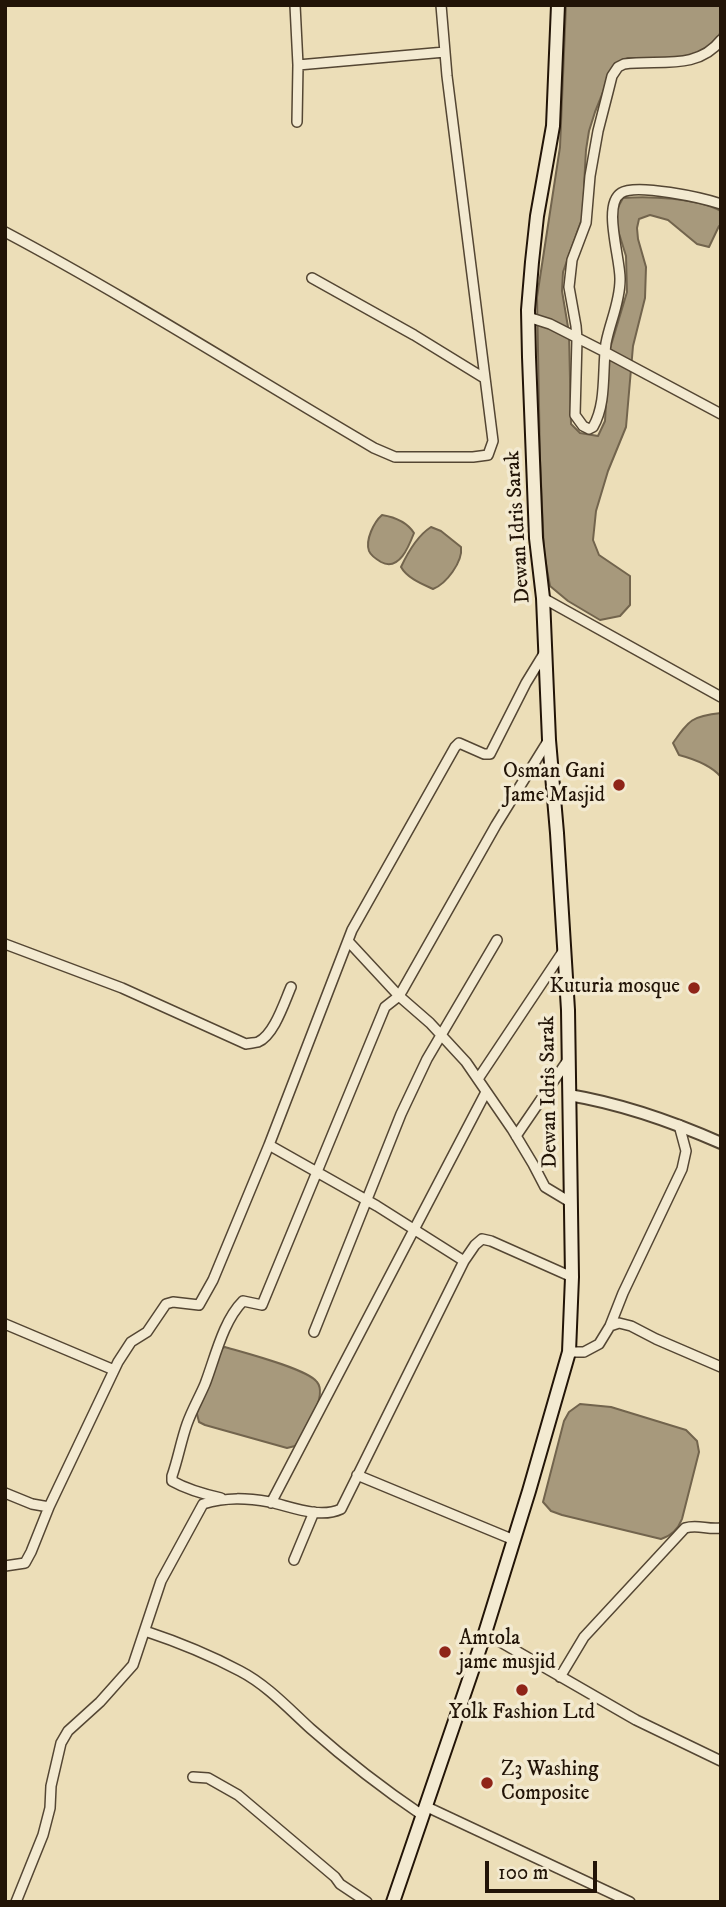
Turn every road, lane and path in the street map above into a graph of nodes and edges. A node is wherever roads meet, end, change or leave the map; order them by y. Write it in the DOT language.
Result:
graph roads {
  1 [pos="295,5"];
  2 [pos="441,5"];
  3 [pos="558,5"];
  4 [pos="721,40"];
  5 [pos="445,52"];
  6 [pos="298,65"];
  7 [pos="297,122"];
  8 [pos="721,204"];
  9 [pos="5,232"];
  10 [pos="312,278"];
  11 [pos="528,317"];
  12 [pos="577,339"];
  13 [pos="605,352"];
  14 [pos="485,378"];
  15 [pos="721,414"];
  16 [pos="543,598"];
  17 [pos="545,650"];
  18 [pos="721,697"];
  19 [pos="549,740"];
  20 [pos="498,940"];
  21 [pos="348,941"];
  22 [pos="5,944"];
  23 [pos="565,949"];
  24 [pos="291,987"];
  25 [pos="399,996"];
  26 [pos="441,1035"];
  27 [pos="568,1060"];
  28 [pos="478,1079"];
  29 [pos="486,1092"];
  30 [pos="569,1095"];
  31 [pos="679,1125"];
  32 [pos="516,1136"];
  33 [pos="721,1143"];
  34 [pos="269,1145"];
  35 [pos="317,1171"];
  36 [pos="367,1200"];
  37 [pos="570,1202"];
  38 [pos="413,1229"];
  39 [pos="464,1261"];
  40 [pos="572,1277"];
  41 [pos="5,1324"];
  42 [pos="610,1326"];
  43 [pos="314,1332"];
  44 [pos="569,1352"];
  45 [pos="721,1367"];
  46 [pos="114,1370"];
  47 [pos="357,1475"];
  48 [pos="5,1493"];
  49 [pos="202,1499"];
  50 [pos="271,1503"];
  51 [pos="49,1507"];
  52 [pos="314,1512"];
  53 [pos="721,1528"];
  54 [pos="514,1540"];
  55 [pos="294,1560"];
  56 [pos="5,1566"];
  57 [pos="145,1631"];
  58 [pos="485,1633"];
  59 [pos="560,1676"];
  60 [pos="721,1761"];
  61 [pos="193,1777"];
  62 [pos="424,1811"];
  63 [pos="16,1902"];
  64 [pos="367,1902"];
  65 [pos="393,1902"];
  66 [pos="630,1902"];
  1 -- 6 [label="street"];
  2 -- 5 [label="street"];
  3 -- 11 [label="main road, Dewan Idris Sarak"];
  4 -- 12 [label="street"];
  5 -- 6 [label="street"];
  5 -- 14 [label="street"];
  6 -- 7 [label="street"];
  8 -- 13 [label="street"];
  9 -- 14 [label="street"];
  10 -- 14 [label="street"];
  11 -- 12 [label="street"];
  11 -- 16 [label="main road, Dewan Idris Sarak"];
  12 -- 13 [label="street"];
  12 -- 13 [label="street"];
  13 -- 15 [label="street"];
  16 -- 17 [label="main road, Dewan Idris Sarak"];
  16 -- 18 [label="street"];
  17 -- 19 [label="main road, Dewan Idris Sarak"];
  17 -- 21 [label="street"];
  19 -- 23 [label="main road, Dewan Idris Sarak"];
  19 -- 25 [label="street"];
  20 -- 26 [label="street"];
  21 -- 25 [label="street"];
  21 -- 34 [label="street"];
  22 -- 24 [label="street"];
  23 -- 27 [label="main road, Dewan Idris Sarak"];
  23 -- 28 [label="street"];
  25 -- 26 [label="street"];
  25 -- 35 [label="street"];
  26 -- 28 [label="street"];
  26 -- 36 [label="street"];
  27 -- 30 [label="main road, Dewan Idris Sarak"];
  27 -- 32 [label="street"];
  28 -- 29 [label="street"];
  29 -- 32 [label="street"];
  29 -- 38 [label="street"];
  30 -- 31 [label="street"];
  30 -- 37 [label="main road, Dewan Idris Sarak"];
  31 -- 33 [label="street"];
  31 -- 42 [label="street"];
  32 -- 37 [label="street"];
  34 -- 35 [label="street"];
  34 -- 46 [label="street"];
  35 -- 36 [label="street"];
  35 -- 49 [label="street"];
  36 -- 38 [label="street"];
  36 -- 43 [label="street"];
  37 -- 40 [label="main road, Dewan Idris Sarak"];
  38 -- 39 [label="street"];
  38 -- 50 [label="street"];
  39 -- 40 [label="street"];
  39 -- 47 [label="street"];
  40 -- 44 [label="main road, Dewan Idris Sarak"];
  41 -- 46 [label="street"];
  42 -- 44 [label="street"];
  42 -- 45 [label="street"];
  44 -- 54 [label="main road, Dewan Idris Sarak"];
  46 -- 51 [label="street"];
  47 -- 52 [label="street"];
  47 -- 54 [label="street"];
  48 -- 51 [label="street"];
  49 -- 50 [label="street"];
  49 -- 57 [label="street"];
  50 -- 52 [label="street"];
  51 -- 56 [label="street"];
  52 -- 55 [label="street"];
  53 -- 59 [label="street"];
  54 -- 58 [label="main road, Dewan Idris Sarak"];
  57 -- 62 [label="street"];
  57 -- 63 [label="street"];
  58 -- 59 [label="street"];
  58 -- 62 [label="main road, Dewan Idris Sarak"];
  59 -- 60 [label="street"];
  61 -- 64 [label="street"];
  62 -- 65 [label="main road, Dewan Idris Sarak"];
  62 -- 66 [label="street"];
}
